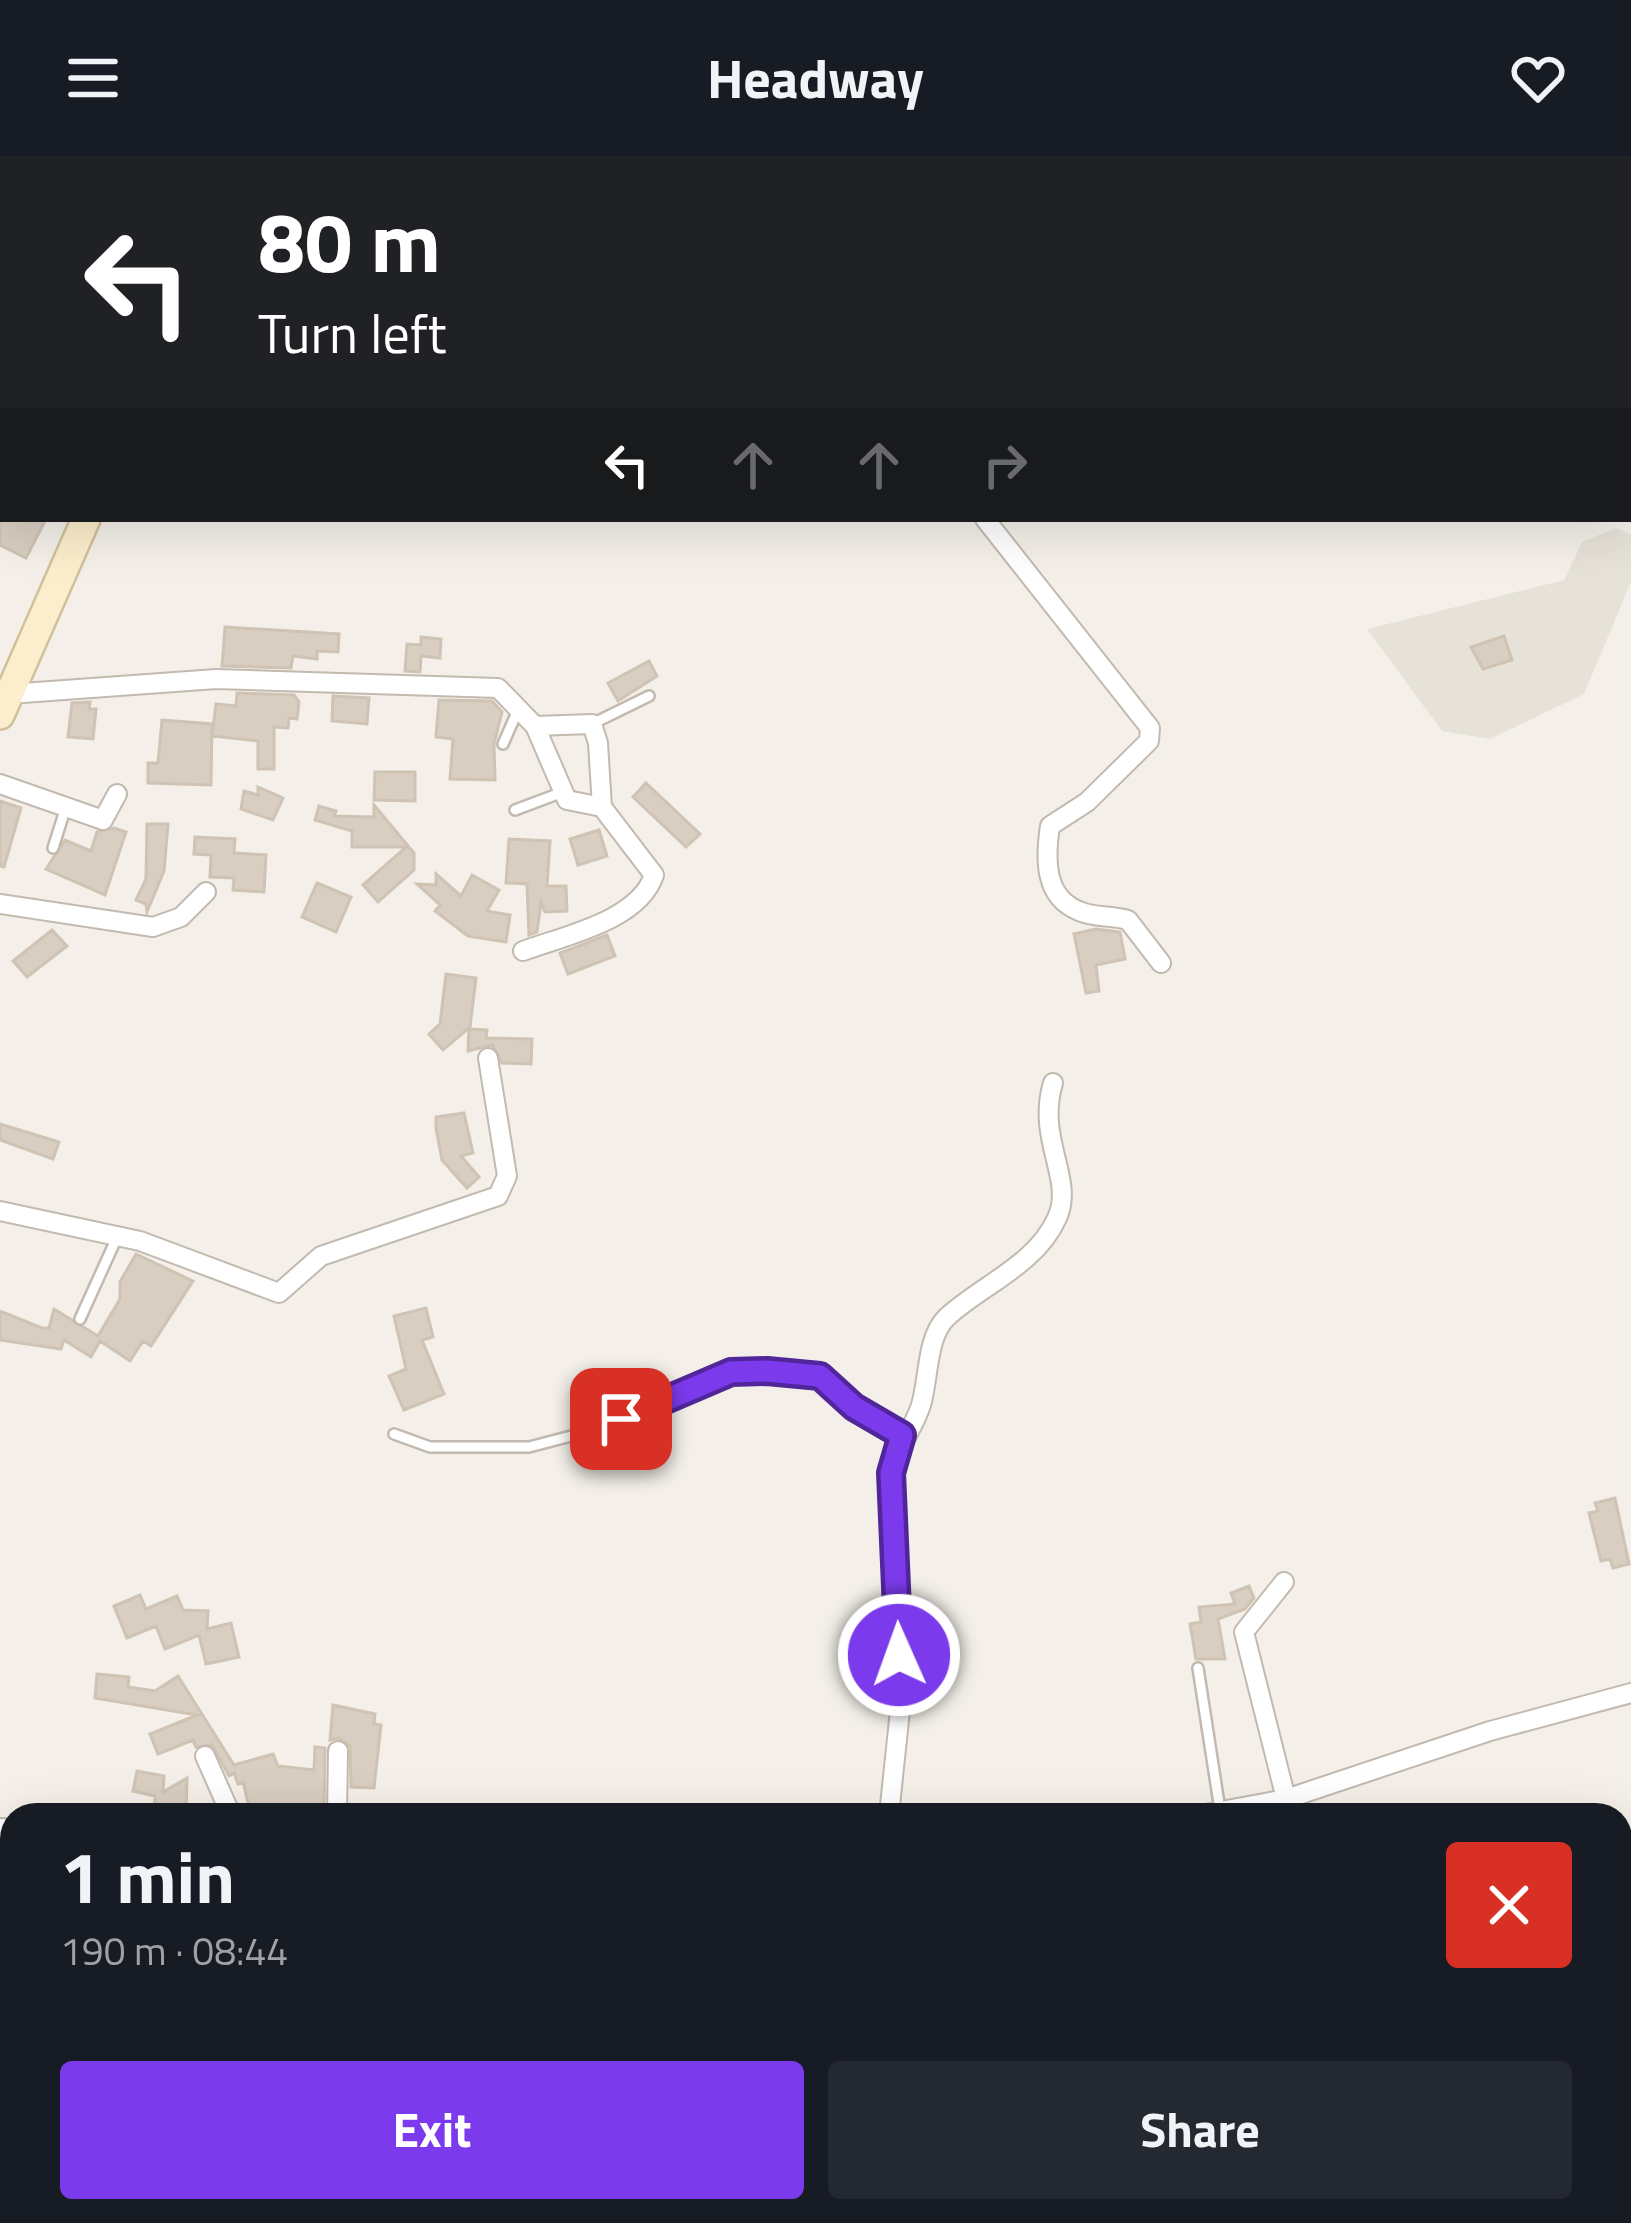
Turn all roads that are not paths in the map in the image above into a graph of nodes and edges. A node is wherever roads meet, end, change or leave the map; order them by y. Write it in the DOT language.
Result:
graph roads {
  1 [pos="85,522"];
  2 [pos="987,522"];
  3 [pos="649,695"];
  4 [pos="5,704"];
  5 [pos="518,710"];
  6 [pos="592,724"];
  7 [pos="536,726"];
  8 [pos="503,744"];
  9 [pos="0,784"];
  10 [pos="563,792"];
  11 [pos="118,794"];
  12 [pos="66,807"];
  13 [pos="602,807"];
  14 [pos="515,810"];
  15 [pos="53,848"];
  16 [pos="206,892"];
  17 [pos="0,904"];
  18 [pos="523,951"];
  19 [pos="1161,964"];
  20 [pos="488,1058"];
  21 [pos="1053,1083"];
  22 [pos="0,1211"];
  23 [pos="118,1235"];
  24 [pos="80,1319"];
  25 [pos="394,1434"];
  26 [pos="902,1435"];
  27 [pos="1284,1582"];
  28 [pos="1198,1668"];
  29 [pos="1631,1693"];
  30 [pos="338,1751"];
  31 [pos="205,1756"];
  32 [pos="1286,1798"];
  33 [pos="226,1803"];
  34 [pos="337,1803"];
  35 [pos="890,1803"];
  36 [pos="1219,1803"];
  37 [pos="1258,1803"];
  1 -- 4 [label="main road"];
  2 -- 19 [label="street"];
  3 -- 6 [label="lane"];
  4 -- 5 [label="street"];
  5 -- 7 [label="street"];
  5 -- 8 [label="lane"];
  6 -- 7 [label="street"];
  6 -- 13 [label="street"];
  7 -- 10 [label="street"];
  9 -- 12 [label="street"];
  10 -- 13 [label="street"];
  10 -- 14 [label="lane"];
  11 -- 12 [label="street"];
  12 -- 15 [label="lane"];
  13 -- 18 [label="street"];
  16 -- 17 [label="street"];
  20 -- 23 [label="street"];
  21 -- 26 [label="street"];
  22 -- 23 [label="street"];
  23 -- 24 [label="lane"];
  25 -- 26 [label="lane"];
  26 -- 35 [label="street"];
  27 -- 32 [label="street"];
  28 -- 36 [label="lane"];
  29 -- 32 [label="street"];
  30 -- 34 [label="street"];
  31 -- 33 [label="street"];
  32 -- 37 [label="street"];
}
